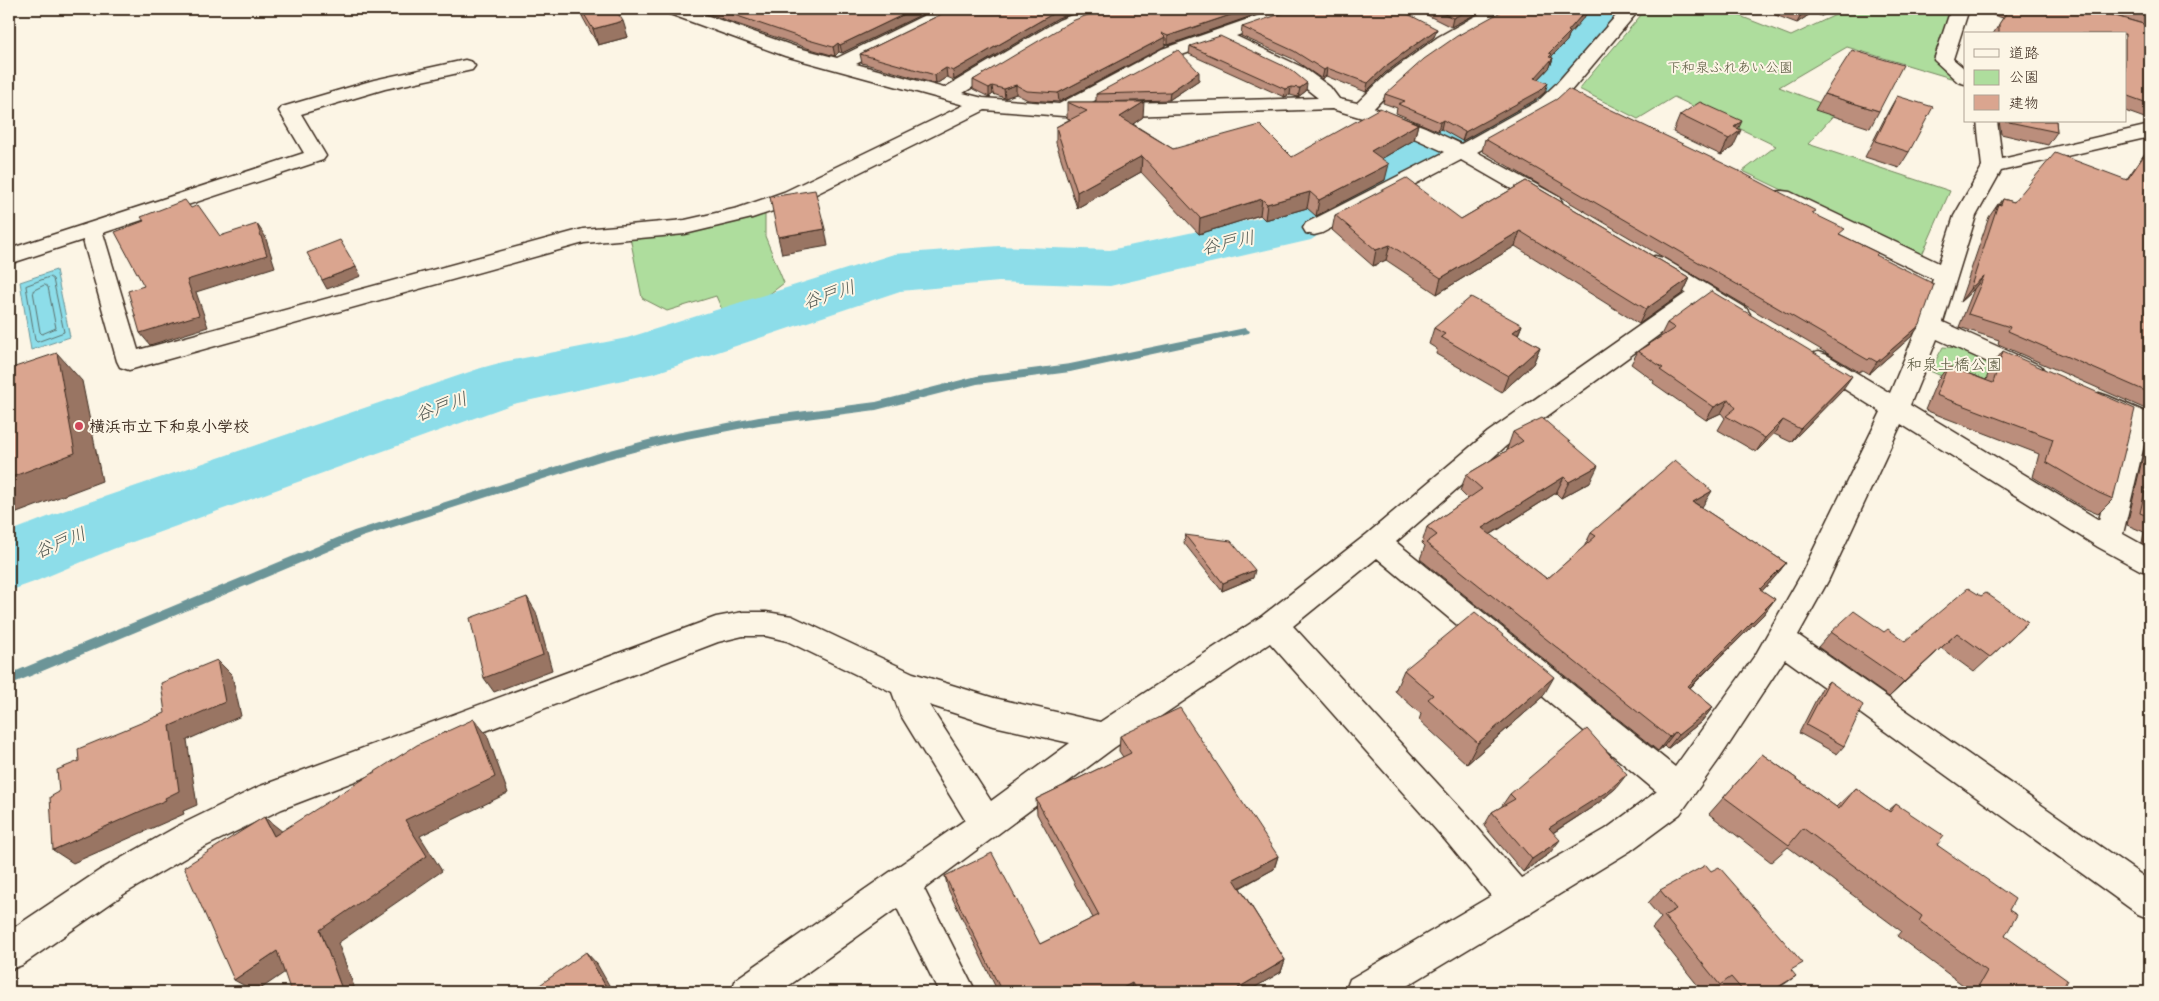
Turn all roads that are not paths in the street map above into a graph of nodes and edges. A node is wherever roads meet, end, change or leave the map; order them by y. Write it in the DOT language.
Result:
graph roads {
  1 [pos="673,9"];
  2 [pos="951,9"];
  3 [pos="1103,9"];
  4 [pos="1294,9"];
  5 [pos="1501,9"];
  6 [pos="1631,9"];
  7 [pos="1960,9"];
  8 [pos="703,12"];
  9 [pos="1433,27"];
  10 [pos="1219,35"];
  11 [pos="1450,36"];
  12 [pos="838,65"];
  13 [pos="465,66"];
  14 [pos="1964,77"];
  15 [pos="946,94"];
  16 [pos="1332,103"];
  17 [pos="982,104"];
  18 [pos="1363,109"];
  19 [pos="1063,110"];
  20 [pos="1987,122"];
  21 [pos="2150,131"];
  22 [pos="1459,150"];
  23 [pos="1993,167"];
  24 [pos="1762,187"];
  25 [pos="1572,214"];
  26 [pos="1314,228"];
  27 [pos="91,229"];
  28 [pos="1636,252"];
  29 [pos="9,257"];
  30 [pos="1945,275"];
  31 [pos="1703,292"];
  32 [pos="1753,322"];
  33 [pos="1930,326"];
  34 [pos="1803,353"];
  35 [pos="1896,408"];
  36 [pos="2144,422"];
  37 [pos="2108,539"];
  38 [pos="1376,542"];
  39 [pos="2150,562"];
  40 [pos="1273,625"];
  41 [pos="1780,639"];
  42 [pos="905,684"];
  43 [pos="1104,738"];
  44 [pos="1678,789"];
  45 [pos="987,824"];
  46 [pos="903,884"];
  47 [pos="1518,902"];
  48 [pos="2150,902"];
  49 [pos="9,952"];
  50 [pos="749,992"];
  51 [pos="958,992"];
  52 [pos="1363,992"];
  1 -- 8 [label="street"];
  2 -- 12 [label="street"];
  3 -- 15 [label="street"];
  4 -- 10 [label="street"];
  5 -- 11 [label="street"];
  6 -- 22 [label="street"];
  7 -- 14 [label="street"];
  8 -- 12 [label="street"];
  9 -- 11 [label="street"];
  10 -- 16 [label="street"];
  10 -- 19 [label="street"];
  11 -- 18 [label="street"];
  12 -- 15 [label="street"];
  13 -- 27 [label="street"];
  15 -- 17 [label="street"];
  16 -- 18 [label="street"];
  16 -- 19 [label="street"];
  17 -- 19 [label="street"];
  17 -- 27 [label="street"];
  18 -- 22 [label="street"];
  20 -- 23 [label="street"];
  21 -- 23 [label="street"];
  22 -- 25 [label="street"];
  22 -- 26 [label="street"];
  23 -- 30 [label="street"];
  24 -- 30 [label="street"];
  27 -- 29 [label="street"];
  28 -- 31 [label="street"];
  30 -- 33 [label="street"];
  31 -- 32 [label="street"];
  31 -- 38 [label="street"];
  33 -- 35 [label="street"];
  33 -- 36 [label="street"];
  34 -- 35 [label="street"];
  35 -- 37 [label="street"];
  35 -- 41 [label="street"];
  36 -- 37 [label="street"];
  37 -- 39 [label="street"];
  38 -- 40 [label="street"];
  38 -- 44 [label="street"];
  40 -- 43 [label="street"];
  40 -- 47 [label="street"];
  41 -- 44 [label="street"];
  41 -- 48 [label="street"];
  42 -- 43 [label="street"];
  42 -- 45 [label="street"];
  42 -- 49 [label="street"];
  43 -- 45 [label="street"];
  44 -- 47 [label="street"];
  45 -- 46 [label="street"];
  46 -- 50 [label="street"];
  46 -- 51 [label="street"];
  47 -- 52 [label="street"];
}
